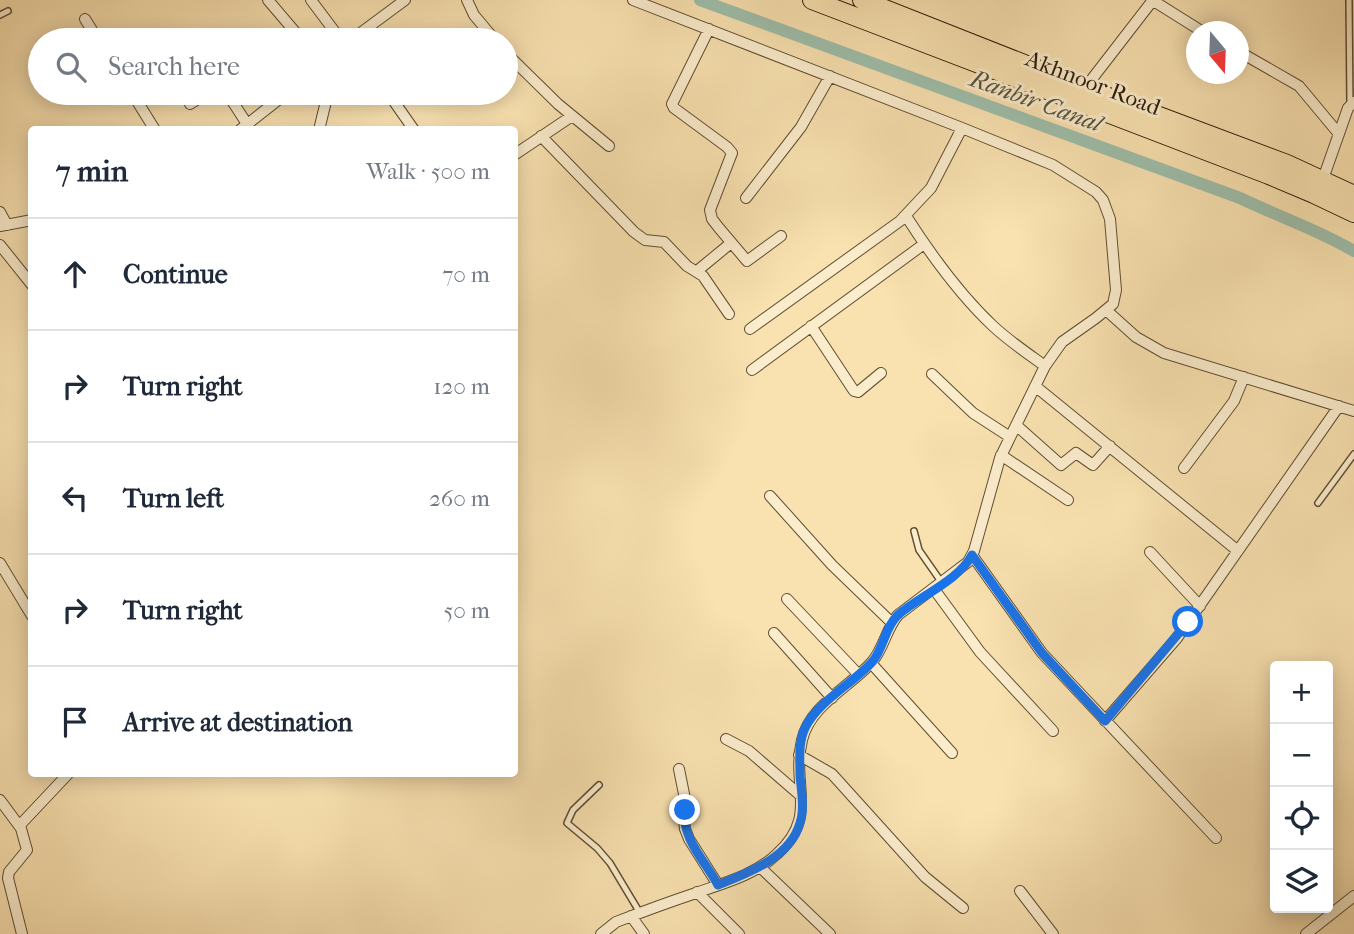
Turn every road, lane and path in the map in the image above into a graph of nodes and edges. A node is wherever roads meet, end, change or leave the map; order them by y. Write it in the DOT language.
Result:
graph roads {
  1 [pos="268,0"];
  2 [pos="311,0"];
  3 [pos="405,0"];
  4 [pos="467,0"];
  5 [pos="633,0"];
  6 [pos="813,0"];
  7 [pos="862,0"];
  8 [pos="1153,0"];
  9 [pos="1349,0"];
  10 [pos="8,10"];
  11 [pos="0,15"];
  12 [pos="85,19"];
  13 [pos="1186,21"];
  14 [pos="91,28"];
  15 [pos="292,28"];
  16 [pos="332,28"];
  17 [pos="367,28"];
  18 [pos="485,28"];
  19 [pos="709,29"];
  20 [pos="1249,57"];
  21 [pos="518,64"];
  22 [pos="830,76"];
  23 [pos="1085,88"];
  24 [pos="1352,104"];
  25 [pos="139,105"];
  26 [pos="233,105"];
  27 [pos="272,105"];
  28 [pos="325,105"];
  29 [pos="396,105"];
  30 [pos="572,116"];
  31 [pos="153,126"];
  32 [pos="244,126"];
  33 [pos="245,126"];
  34 [pos="320,126"];
  35 [pos="411,126"];
  36 [pos="962,128"];
  37 [pos="1339,134"];
  38 [pos="541,136"];
  39 [pos="610,146"];
  40 [pos="518,152"];
  41 [pos="1323,179"];
  42 [pos="1354,195"];
  43 [pos="746,198"];
  44 [pos="0,212"];
  45 [pos="1354,213"];
  46 [pos="906,216"];
  47 [pos="28,221"];
  48 [pos="4,225"];
  49 [pos="781,236"];
  50 [pos="731,243"];
  51 [pos="924,244"];
  52 [pos="0,245"];
  53 [pos="697,271"];
  54 [pos="28,280"];
  55 [pos="1106,310"];
  56 [pos="729,314"];
  57 [pos="811,326"];
  58 [pos="750,329"];
  59 [pos="1045,366"];
  60 [pos="752,370"];
  61 [pos="881,373"];
  62 [pos="932,374"];
  63 [pos="1244,377"];
  64 [pos="1035,386"];
  65 [pos="1339,406"];
  66 [pos="1354,411"];
  67 [pos="1016,425"];
  68 [pos="1010,437"];
  69 [pos="1110,446"];
  70 [pos="1354,454"];
  71 [pos="1001,455"];
  72 [pos="1184,468"];
  73 [pos="770,496"];
  74 [pos="1068,500"];
  75 [pos="1318,503"];
  76 [pos="914,531"];
  77 [pos="1238,551"];
  78 [pos="1150,552"];
  79 [pos="972,555"];
  80 [pos="0,563"];
  81 [pos="938,586"];
  82 [pos="787,600"];
  83 [pos="1200,606"];
  84 [pos="28,609"];
  85 [pos="892,622"];
  86 [pos="774,634"];
  87 [pos="871,663"];
  88 [pos="858,674"];
  89 [pos="832,698"];
  90 [pos="1105,721"];
  91 [pos="1053,731"];
  92 [pos="726,739"];
  93 [pos="952,753"];
  94 [pos="799,755"];
  95 [pos="679,769"];
  96 [pos="65,777"];
  97 [pos="599,785"];
  98 [pos="801,796"];
  99 [pos="0,800"];
  100 [pos="20,827"];
  101 [pos="1216,838"];
  102 [pos="760,867"];
  103 [pos="718,885"];
  104 [pos="1020,891"];
  105 [pos="697,892"];
  106 [pos="1354,896"];
  107 [pos="963,908"];
  108 [pos="636,914"];
  109 [pos="22,934"];
  110 [pos="601,934"];
  111 [pos="645,934"];
  112 [pos="738,934"];
  113 [pos="830,934"];
  114 [pos="1053,934"];
  115 [pos="1306,934"];
  1 -- 15 [label="street"];
  2 -- 16 [label="street"];
  3 -- 17 [label="street"];
  4 -- 18 [label="street"];
  5 -- 19 [label="street"];
  6 -- 45 [label="highway, Akhnoor Road"];
  7 -- 23 [label="highway"];
  8 -- 13 [label="street"];
  8 -- 23 [label="street"];
  9 -- 24 [label="lane"];
  10 -- 11 [label="lane"];
  12 -- 14 [label="street"];
  19 -- 22 [label="street"];
  19 -- 50 [label="street"];
  20 -- 37 [label="street"];
  21 -- 30 [label="street"];
  22 -- 36 [label="street"];
  22 -- 43 [label="street"];
  23 -- 41 [label="highway"];
  24 -- 37 [label="street"];
  25 -- 31 [label="street"];
  26 -- 32 [label="street"];
  27 -- 33 [label="street"];
  28 -- 34 [label="street"];
  29 -- 35 [label="street"];
  30 -- 38 [label="street"];
  30 -- 39 [label="street"];
  36 -- 46 [label="street"];
  36 -- 55 [label="street"];
  37 -- 41 [label="street"];
  38 -- 40 [label="street"];
  38 -- 53 [label="street"];
  41 -- 42 [label="highway"];
  44 -- 48 [label="street"];
  46 -- 51 [label="street"];
  46 -- 58 [label="street"];
  47 -- 48 [label="street"];
  49 -- 50 [label="street"];
  50 -- 53 [label="street"];
  51 -- 57 [label="street"];
  51 -- 59 [label="street"];
  52 -- 54 [label="street"];
  53 -- 56 [label="street"];
  55 -- 59 [label="street"];
  55 -- 63 [label="street"];
  57 -- 60 [label="street"];
  57 -- 61 [label="street"];
  59 -- 64 [label="street"];
  62 -- 68 [label="street"];
  63 -- 65 [label="street"];
  63 -- 72 [label="street"];
  64 -- 67 [label="street"];
  64 -- 69 [label="street"];
  65 -- 66 [label="street"];
  65 -- 77 [label="street"];
  67 -- 68 [label="street"];
  67 -- 69 [label="street"];
  68 -- 71 [label="street"];
  69 -- 77 [label="street"];
  70 -- 75 [label="lane"];
  71 -- 74 [label="street"];
  71 -- 79 [label="street"];
  73 -- 85 [label="street"];
  76 -- 81 [label="lane"];
  77 -- 83 [label="street"];
  78 -- 83 [label="street"];
  79 -- 81 [label="street"];
  79 -- 90 [label="street"];
  80 -- 84 [label="street"];
  81 -- 85 [label="street"];
  81 -- 91 [label="street"];
  82 -- 88 [label="street"];
  83 -- 90 [label="street"];
  85 -- 87 [label="street"];
  86 -- 89 [label="street"];
  87 -- 88 [label="street"];
  87 -- 93 [label="street"];
  88 -- 89 [label="street"];
  89 -- 94 [label="street"];
  90 -- 101 [label="street"];
  92 -- 98 [label="street"];
  94 -- 98 [label="street"];
  94 -- 107 [label="street"];
  95 -- 103 [label="street"];
  96 -- 100 [label="street"];
  97 -- 108 [label="lane"];
  98 -- 102 [label="street"];
  99 -- 100 [label="street"];
  100 -- 109 [label="street"];
  102 -- 103 [label="street"];
  102 -- 113 [label="street"];
  103 -- 105 [label="street"];
  104 -- 114 [label="street"];
  105 -- 108 [label="street"];
  105 -- 112 [label="street"];
  106 -- 115 [label="street"];
  108 -- 110 [label="street"];
  108 -- 111 [label="street"];
}
